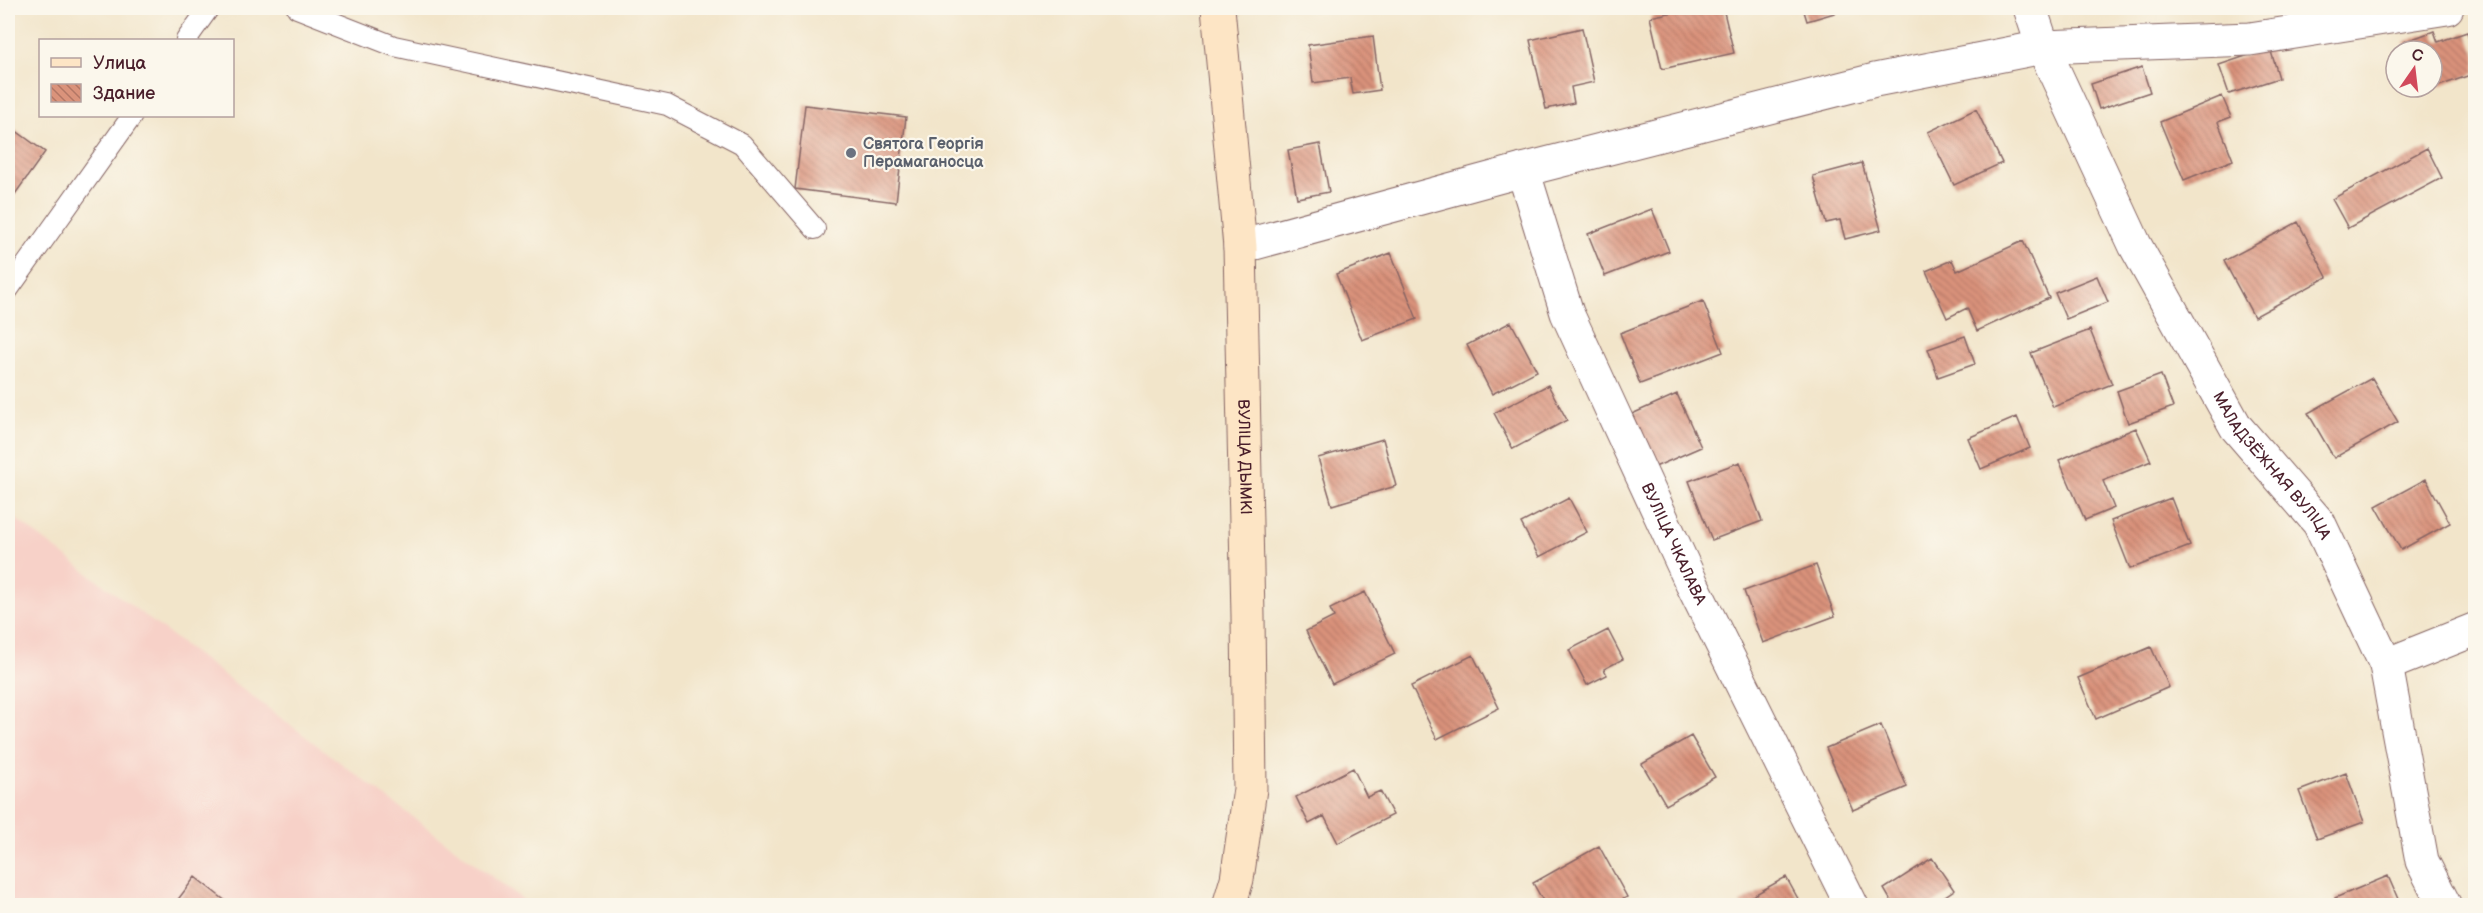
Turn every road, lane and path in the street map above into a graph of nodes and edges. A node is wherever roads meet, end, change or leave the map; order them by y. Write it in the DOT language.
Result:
graph roads {
  1 [pos="209,8"];
  2 [pos="297,8"];
  3 [pos="1218,8"];
  4 [pos="2030,8"];
  5 [pos="2447,8"];
  6 [pos="187,39"];
  7 [pos="2043,47"];
  8 [pos="131,117"];
  9 [pos="1523,170"];
  10 [pos="815,229"];
  11 [pos="1240,247"];
  12 [pos="8,290"];
  13 [pos="2475,629"];
  14 [pos="2386,665"];
  15 [pos="1230,906"];
  16 [pos="1852,906"];
  17 [pos="2445,906"];
  1 -- 6 [label="lane"];
  2 -- 10 [label="lane"];
  3 -- 11 [label="street, ВУЛІЦА ДЫМКІ"];
  4 -- 7 [label="street, МАЛАДЗЁЖНАЯ ВУЛІЦА"];
  5 -- 7 [label="street"];
  7 -- 9 [label="street"];
  7 -- 14 [label="street, МАЛАДЗЁЖНАЯ ВУЛІЦА"];
  8 -- 12 [label="lane"];
  9 -- 11 [label="street"];
  9 -- 16 [label="street, ВУЛІЦА ЧКАЛАВА"];
  11 -- 15 [label="street, ВУЛІЦА ДЫМКІ"];
  13 -- 14 [label="street"];
  14 -- 17 [label="street, МАЛАДЗЁЖНАЯ ВУЛІЦА"];
}
